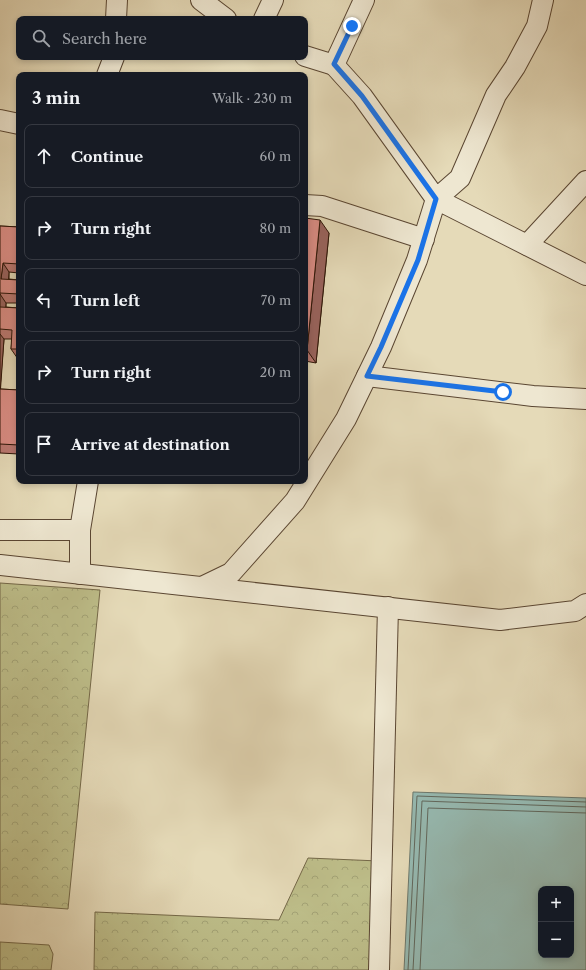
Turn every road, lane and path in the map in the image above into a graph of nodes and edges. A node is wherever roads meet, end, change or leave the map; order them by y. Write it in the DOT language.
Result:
graph roads {
  1 [pos="117,0"];
  2 [pos="201,0"];
  3 [pos="273,0"];
  4 [pos="364,0"];
  5 [pos="543,0"];
  6 [pos="116,16"];
  7 [pos="222,16"];
  8 [pos="265,16"];
  9 [pos="308,57"];
  10 [pos="113,60"];
  11 [pos="334,64"];
  12 [pos="108,72"];
  13 [pos="0,120"];
  14 [pos="16,123"];
  15 [pos="586,181"];
  16 [pos="436,199"];
  17 [pos="308,205"];
  18 [pos="424,239"];
  19 [pos="527,245"];
  20 [pos="586,275"];
  21 [pos="367,376"];
  22 [pos="586,399"];
  23 [pos="308,480"];
  24 [pos="88,484"];
  25 [pos="306,484"];
  26 [pos="0,530"];
  27 [pos="80,530"];
  28 [pos="0,565"];
  29 [pos="80,574"];
  30 [pos="202,587"];
  31 [pos="586,604"];
  32 [pos="388,608"];
  33 [pos="379,970"];
  1 -- 6 [label="street"];
  2 -- 7 [label="street"];
  3 -- 8 [label="street"];
  4 -- 11 [label="street"];
  5 -- 16 [label="street"];
  9 -- 11 [label="street"];
  10 -- 12 [label="street"];
  11 -- 16 [label="street"];
  13 -- 14 [label="street"];
  15 -- 19 [label="street"];
  16 -- 18 [label="street"];
  16 -- 19 [label="street"];
  17 -- 18 [label="street"];
  18 -- 21 [label="street"];
  19 -- 20 [label="street"];
  21 -- 22 [label="street"];
  21 -- 23 [label="street"];
  24 -- 27 [label="street"];
  25 -- 30 [label="street"];
  26 -- 27 [label="street"];
  27 -- 29 [label="street"];
  28 -- 29 [label="street"];
  29 -- 30 [label="street"];
  30 -- 32 [label="street"];
  31 -- 32 [label="street"];
  32 -- 33 [label="street"];
}
